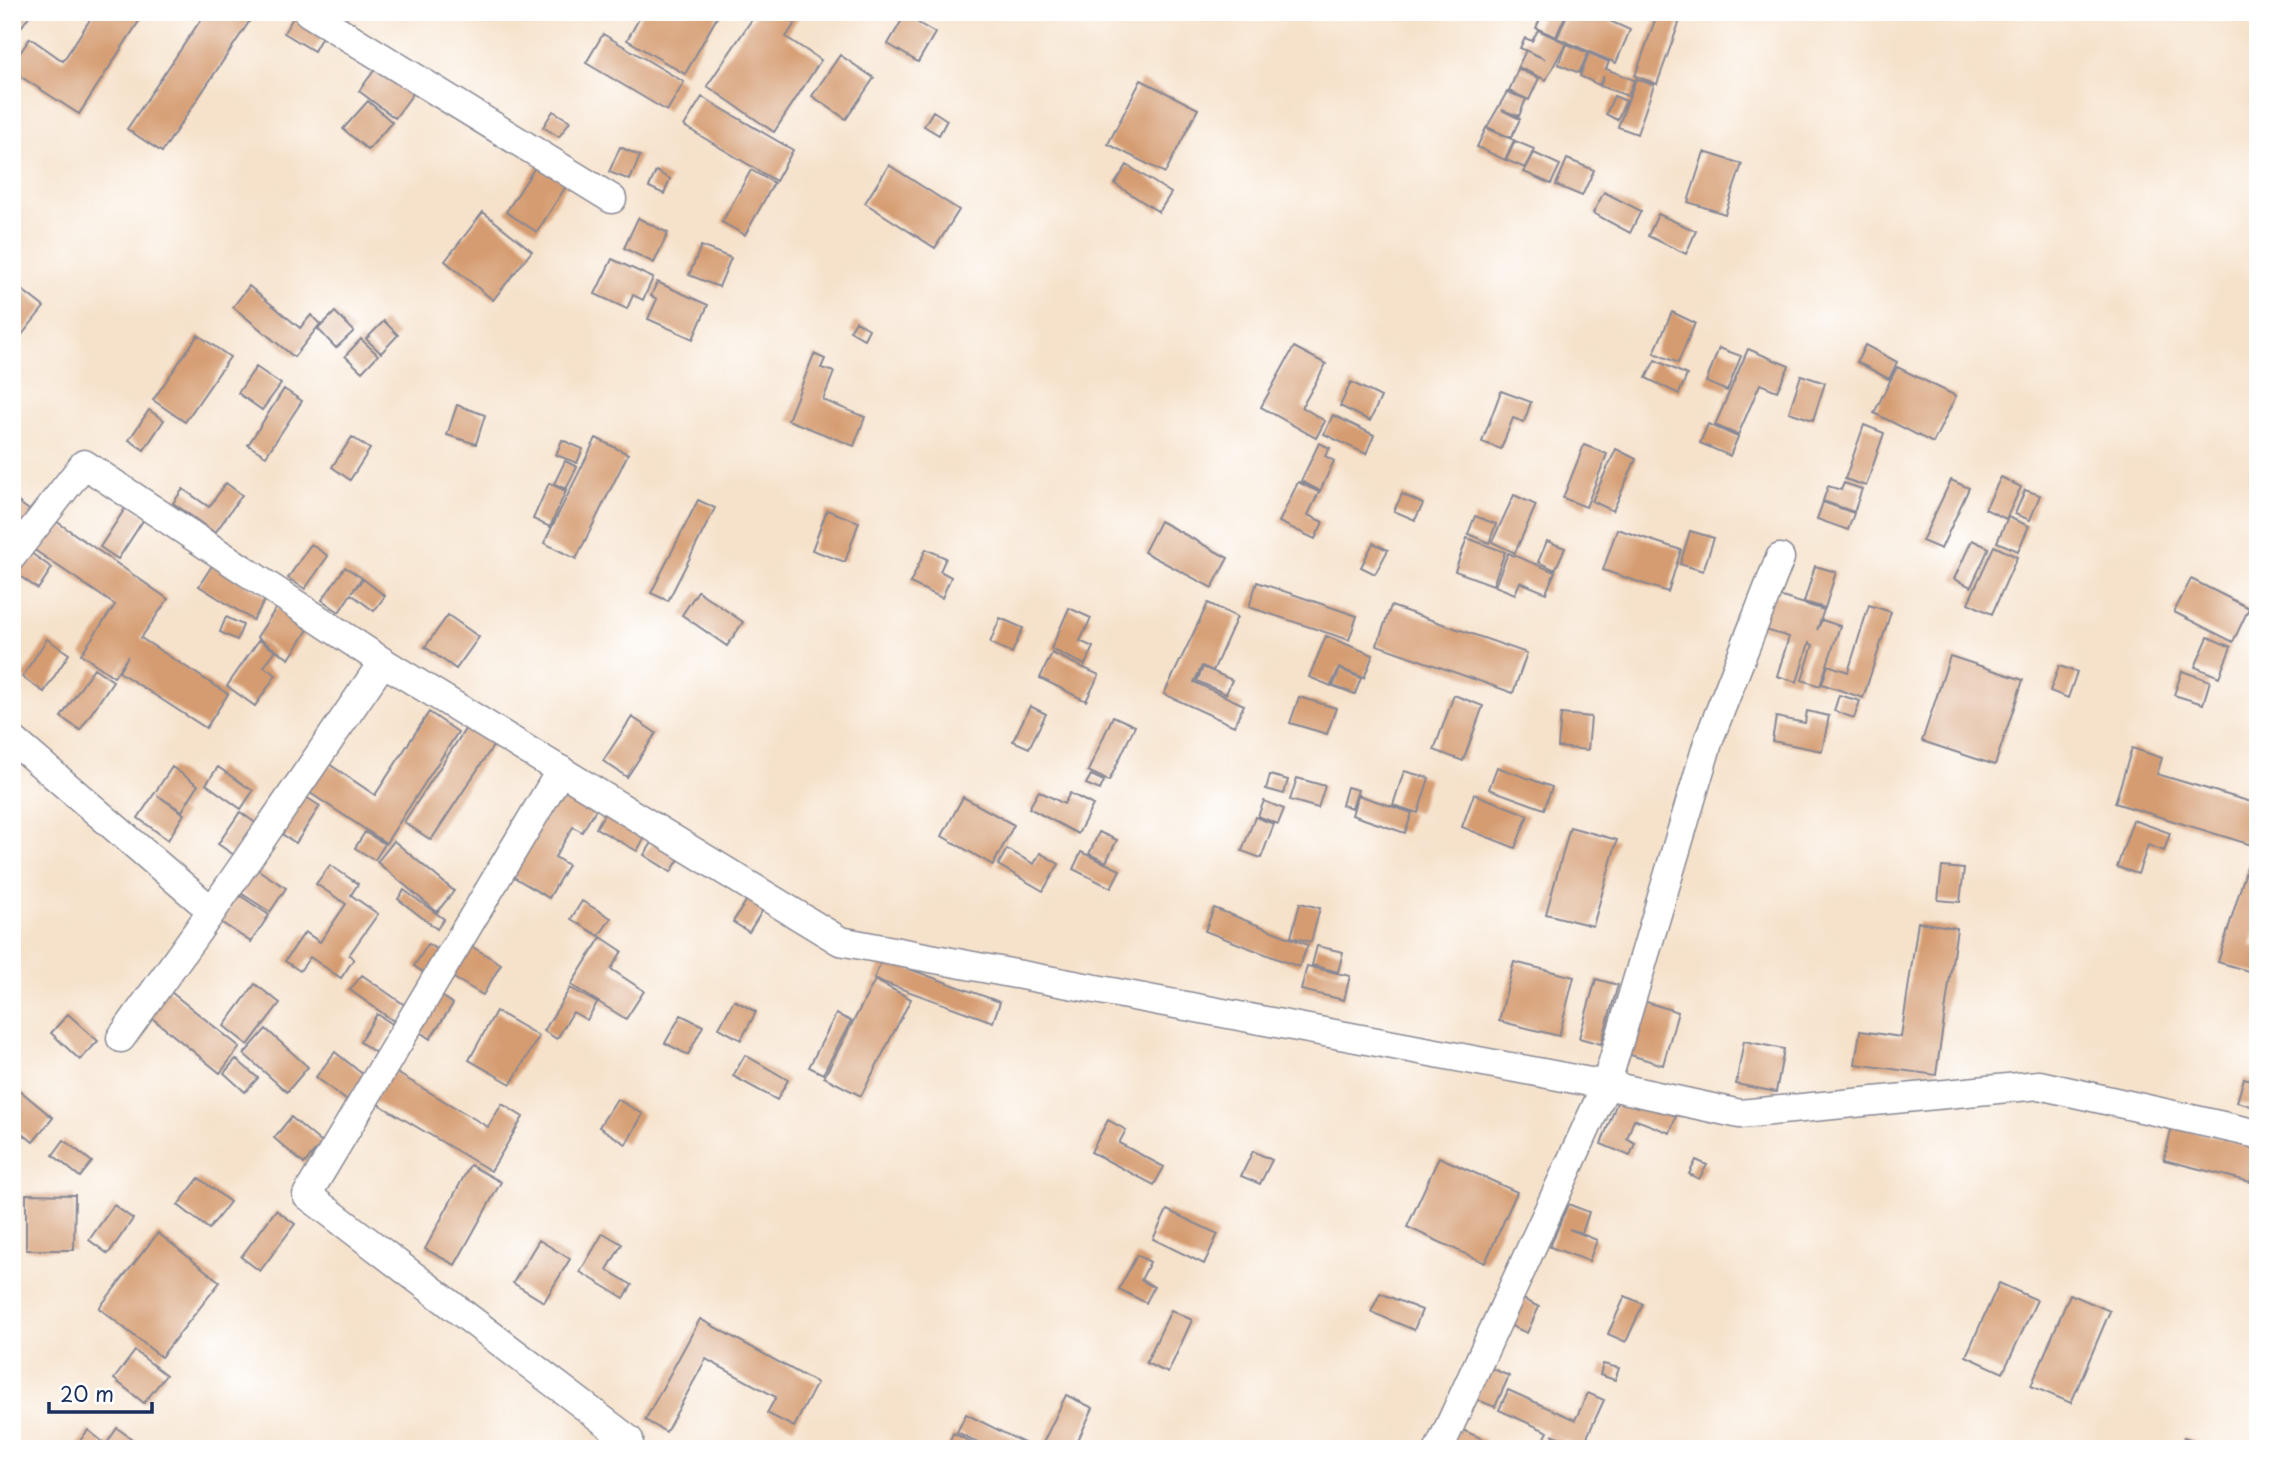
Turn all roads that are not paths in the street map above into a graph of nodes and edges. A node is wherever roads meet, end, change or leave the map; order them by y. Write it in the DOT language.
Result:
graph roads {
  1 [pos="308,12"];
  2 [pos="612,199"];
  3 [pos="12,556"];
  4 [pos="1780,558"];
  5 [pos="383,662"];
  6 [pos="12,739"];
  7 [pos="561,771"];
  8 [pos="212,911"];
  9 [pos="121,1038"];
  10 [pos="1606,1085"];
  11 [pos="2258,1134"];
  12 [pos="629,1440"];
  13 [pos="1439,1449"];
  1 -- 2 [label="street"];
  3 -- 5 [label="street"];
  4 -- 10 [label="street"];
  5 -- 7 [label="street"];
  5 -- 8 [label="street"];
  6 -- 8 [label="street"];
  7 -- 10 [label="street"];
  7 -- 12 [label="street"];
  8 -- 9 [label="street"];
  10 -- 11 [label="street"];
  10 -- 13 [label="street"];
}
